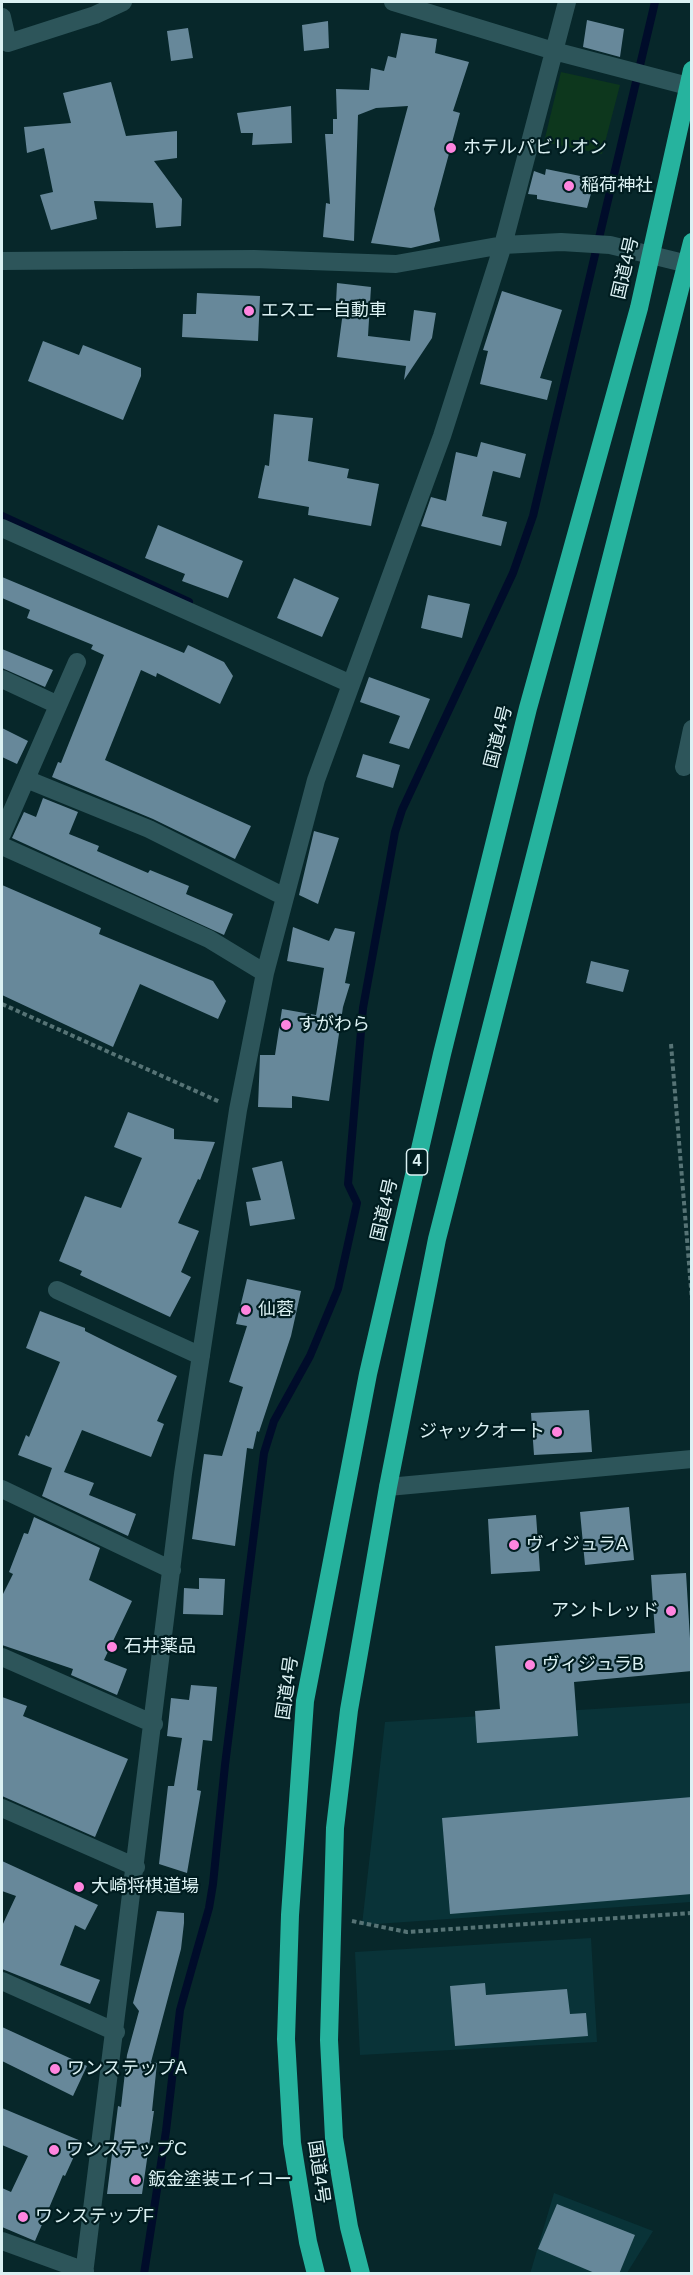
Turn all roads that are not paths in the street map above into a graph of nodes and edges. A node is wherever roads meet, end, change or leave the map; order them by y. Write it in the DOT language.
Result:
graph roads {
  1 [pos="123,2"];
  2 [pos="393,2"];
  3 [pos="567,2"];
  4 [pos="2,17"];
  5 [pos="554,51"];
  6 [pos="690,78"];
  7 [pos="692,242"];
  8 [pos="504,245"];
  9 [pos="651,255"];
  10 [pos="2,261"];
  11 [pos="689,265"];
  12 [pos="2,528"];
  13 [pos="77,662"];
  14 [pos="2,679"];
  15 [pos="351,684"];
  16 [pos="58,705"];
  17 [pos="692,729"];
  18 [pos="684,767"];
  19 [pos="26,779"];
  20 [pos="2,834"];
  21 [pos="2,846"];
  22 [pos="283,896"];
  23 [pos="265,973"];
  24 [pos="57,1290"];
  25 [pos="201,1356"];
  26 [pos="692,1459"];
  27 [pos="387,1487"];
  28 [pos="2,1489"];
  29 [pos="172,1570"];
  30 [pos="2,1657"];
  31 [pos="154,1724"];
  32 [pos="2,1808"];
  33 [pos="136,1867"];
  34 [pos="2,1980"];
  35 [pos="116,2032"];
  36 [pos="2,2241"];
  37 [pos="84,2272"];
  38 [pos="316,2274"];
  39 [pos="361,2274"];
  1 -- 4 [label="street"];
  2 -- 5 [label="street"];
  3 -- 5 [label="street"];
  5 -- 6 [label="street"];
  5 -- 8 [label="street"];
  6 -- 9 [label="highway, 国道4号 / 4"];
  7 -- 11 [label="highway, 国道4号 / 4"];
  8 -- 9 [label="street"];
  8 -- 10 [label="street"];
  8 -- 15 [label="street"];
  9 -- 11 [label="street"];
  9 -- 38 [label="highway, 国道4号 / 4"];
  11 -- 27 [label="highway, 国道4号 / 4"];
  12 -- 15 [label="street"];
  13 -- 16 [label="street"];
  14 -- 16 [label="street"];
  15 -- 22 [label="street"];
  16 -- 19 [label="street"];
  17 -- 18 [label="street"];
  19 -- 20 [label="street"];
  19 -- 22 [label="street"];
  21 -- 23 [label="street"];
  22 -- 23 [label="street"];
  23 -- 25 [label="street"];
  24 -- 25 [label="street"];
  25 -- 29 [label="street"];
  26 -- 27 [label="street"];
  27 -- 39 [label="highway, 国道4号 / 4"];
  28 -- 29 [label="street"];
  29 -- 31 [label="street"];
  30 -- 31 [label="street"];
  31 -- 33 [label="street"];
  32 -- 33 [label="street"];
  33 -- 35 [label="street"];
  34 -- 35 [label="street"];
  35 -- 37 [label="street"];
  36 -- 37 [label="street"];
}
